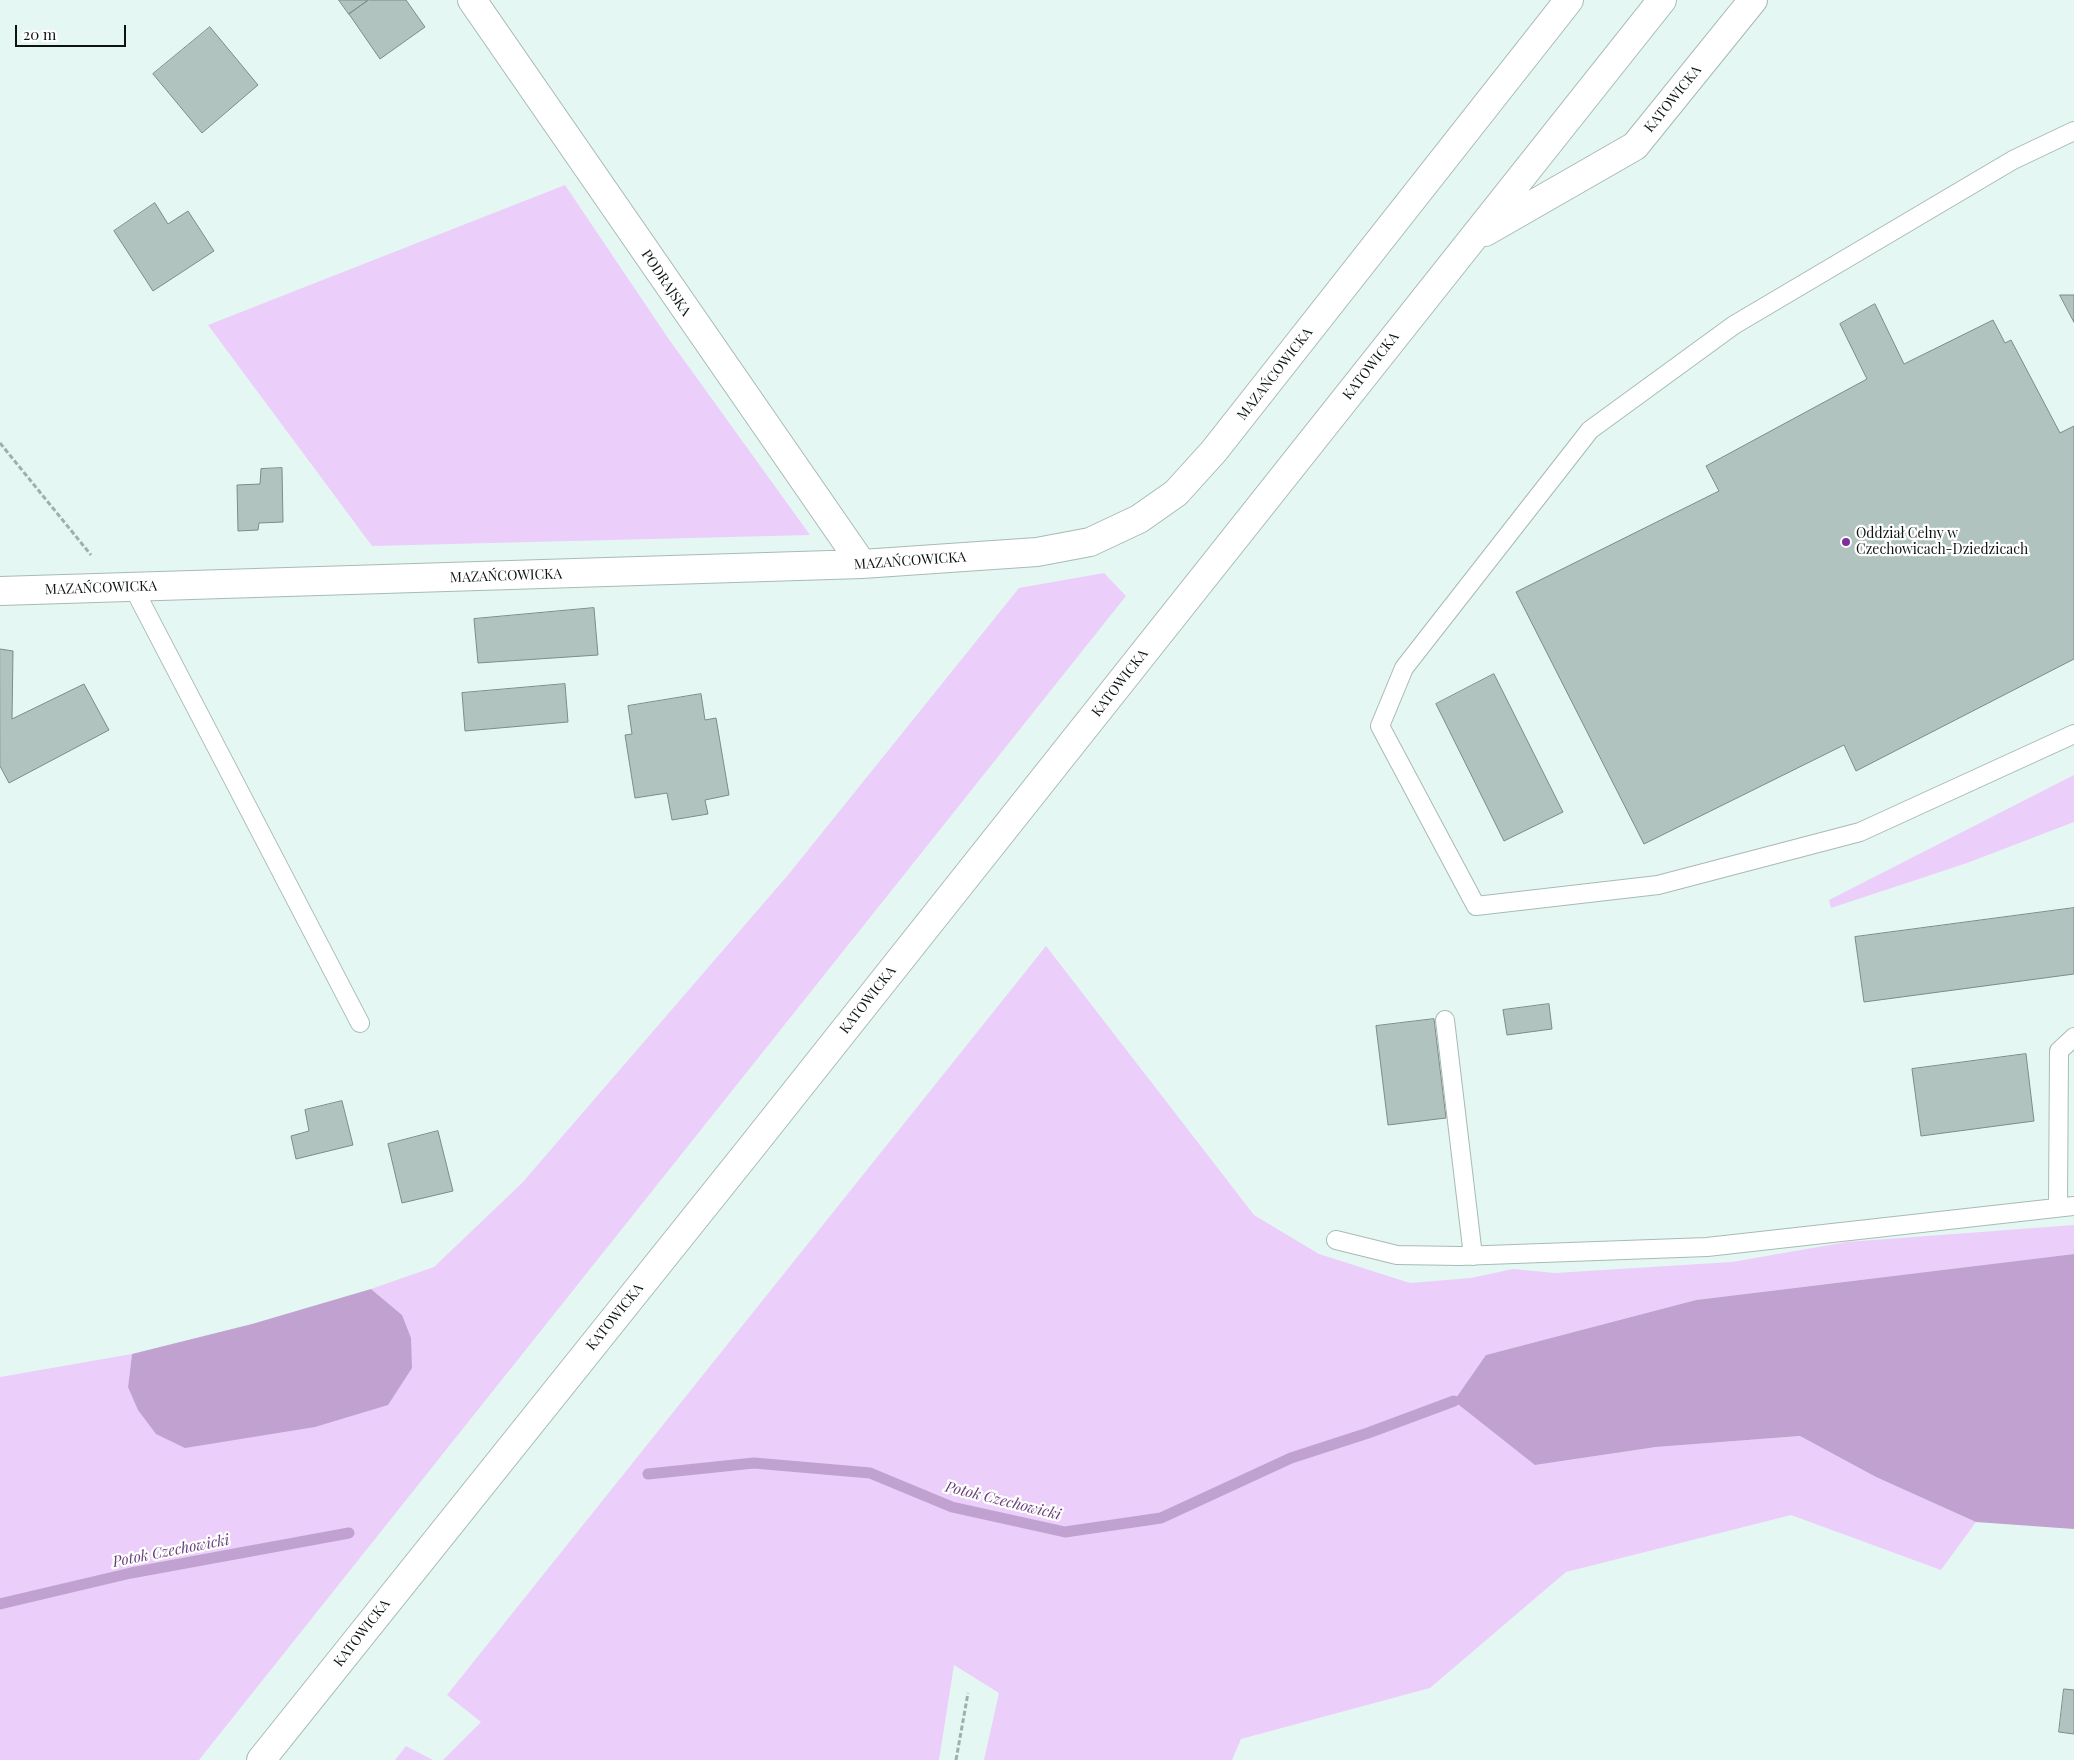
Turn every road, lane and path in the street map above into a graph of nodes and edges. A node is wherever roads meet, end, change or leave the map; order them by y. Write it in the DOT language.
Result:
graph roads {
  1 [pos="472,0"];
  2 [pos="1569,0"];
  3 [pos="1662,0"];
  4 [pos="1753,0"];
  5 [pos="2074,131"];
  6 [pos="1472,238"];
  7 [pos="0,443"];
  8 [pos="862,564"];
  9 [pos="125,588"];
  10 [pos="0,591"];
  11 [pos="2074,734"];
  12 [pos="1445,1020"];
  13 [pos="360,1023"];
  14 [pos="2074,1037"];
  15 [pos="2066,1207"];
  16 [pos="1336,1240"];
  17 [pos="1473,1256"];
  18 [pos="968,1693"];
  19 [pos="261,1760"];
  20 [pos="956,1760"];
  1 -- 8 [label="main road, PODRAJSKA"];
  2 -- 8 [label="main road, MAZAŃCOWICKA"];
  3 -- 6 [label="main road, KATOWICKA"];
  4 -- 6 [label="main road, KATOWICKA"];
  5 -- 11 [label="lane"];
  6 -- 19 [label="main road, KATOWICKA"];
  7 -- 9 [label="path"];
  8 -- 9 [label="main road, MAZAŃCOWICKA"];
  9 -- 10 [label="main road, MAZAŃCOWICKA"];
  9 -- 13 [label="lane"];
  12 -- 17 [label="lane"];
  14 -- 15 [label="lane"];
  15 -- 17 [label="lane"];
  16 -- 17 [label="lane"];
  18 -- 20 [label="path"];
}
